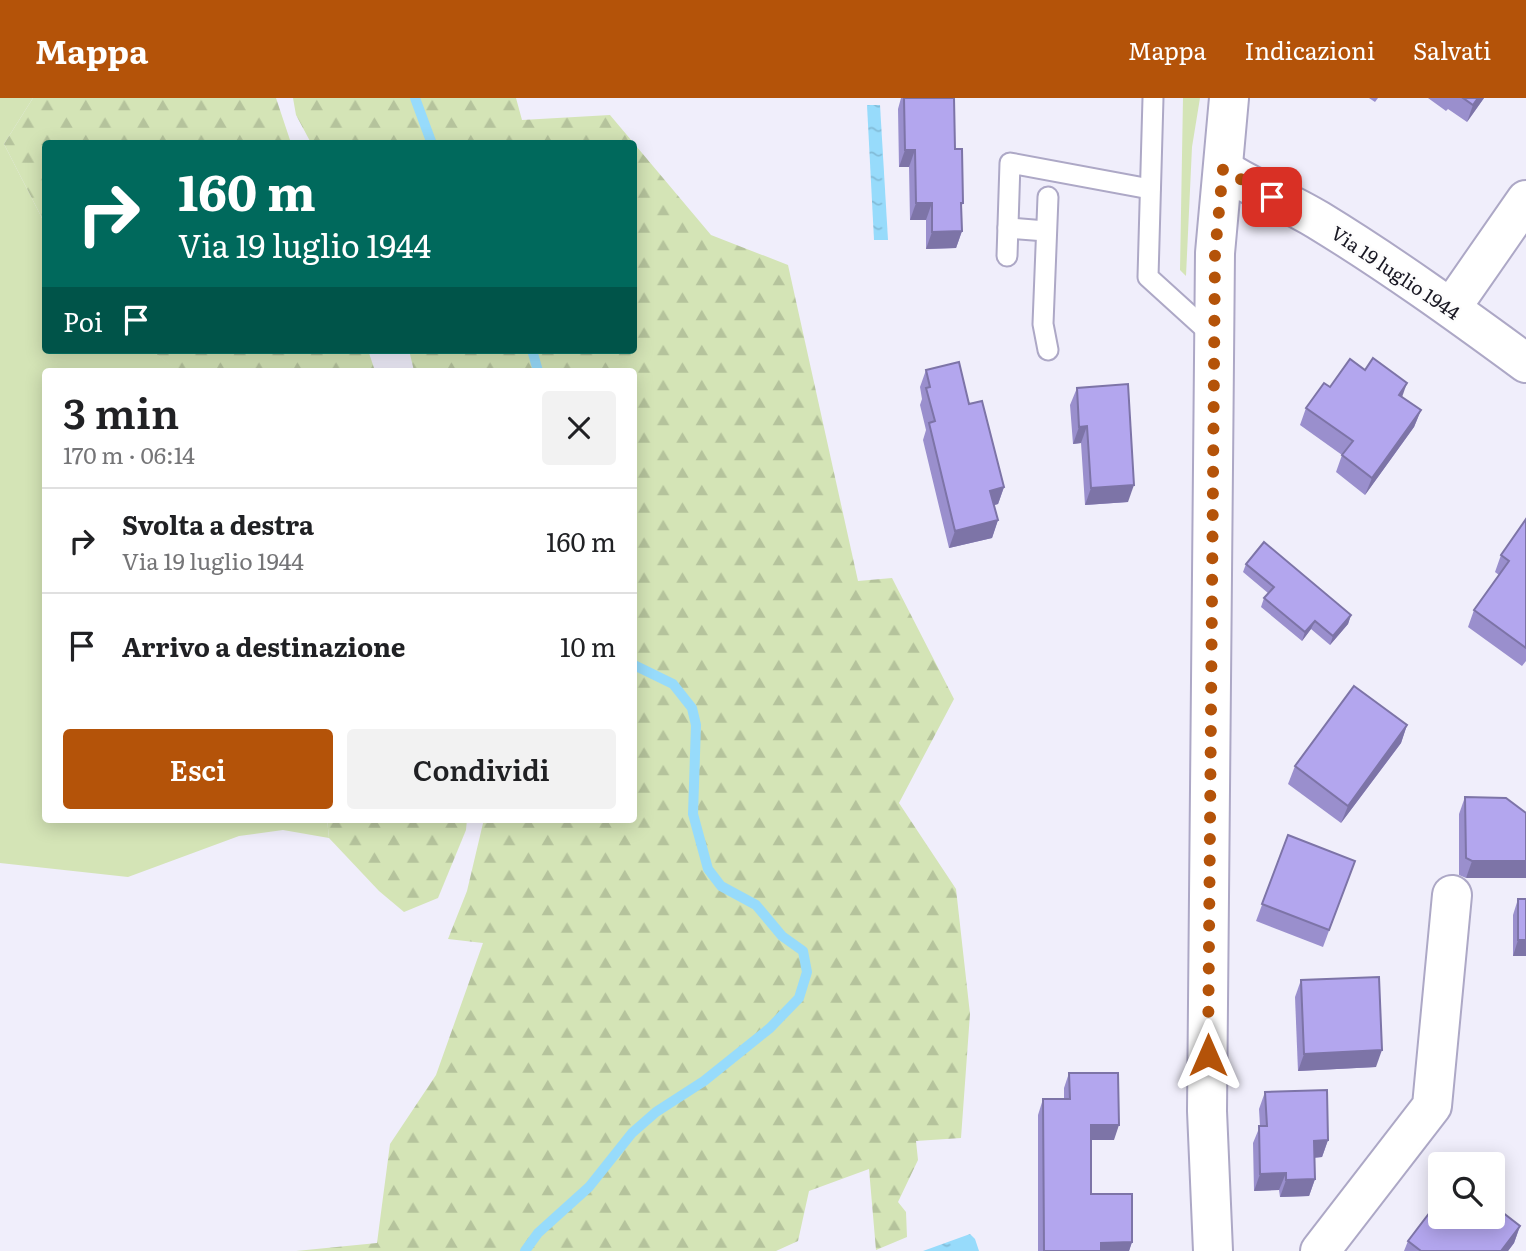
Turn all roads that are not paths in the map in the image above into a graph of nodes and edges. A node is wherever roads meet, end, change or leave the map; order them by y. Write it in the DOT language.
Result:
graph roads {
  1 [pos="1153,98"];
  2 [pos="1229,98"];
  3 [pos="1223,169"];
  4 [pos="1150,189"];
  5 [pos="1048,197"];
  6 [pos="1526,200"];
  7 [pos="1008,228"];
  8 [pos="1046,231"];
  9 [pos="1007,256"];
  10 [pos="1451,308"];
  11 [pos="1214,337"];
  12 [pos="1048,350"];
  13 [pos="1526,363"];
  14 [pos="1452,895"];
  15 [pos="1329,1248"];
  16 [pos="1213,1251"];
  1 -- 4 [label="lane"];
  2 -- 3 [label="street"];
  3 -- 10 [label="street, Via 19 luglio 1944"];
  3 -- 11 [label="street"];
  4 -- 7 [label="lane"];
  4 -- 11 [label="lane"];
  5 -- 8 [label="lane"];
  6 -- 10 [label="street"];
  7 -- 8 [label="lane"];
  7 -- 9 [label="lane"];
  8 -- 12 [label="lane"];
  10 -- 13 [label="street, Via 19 luglio 1944"];
  11 -- 16 [label="street"];
  14 -- 15 [label="street"];
}
